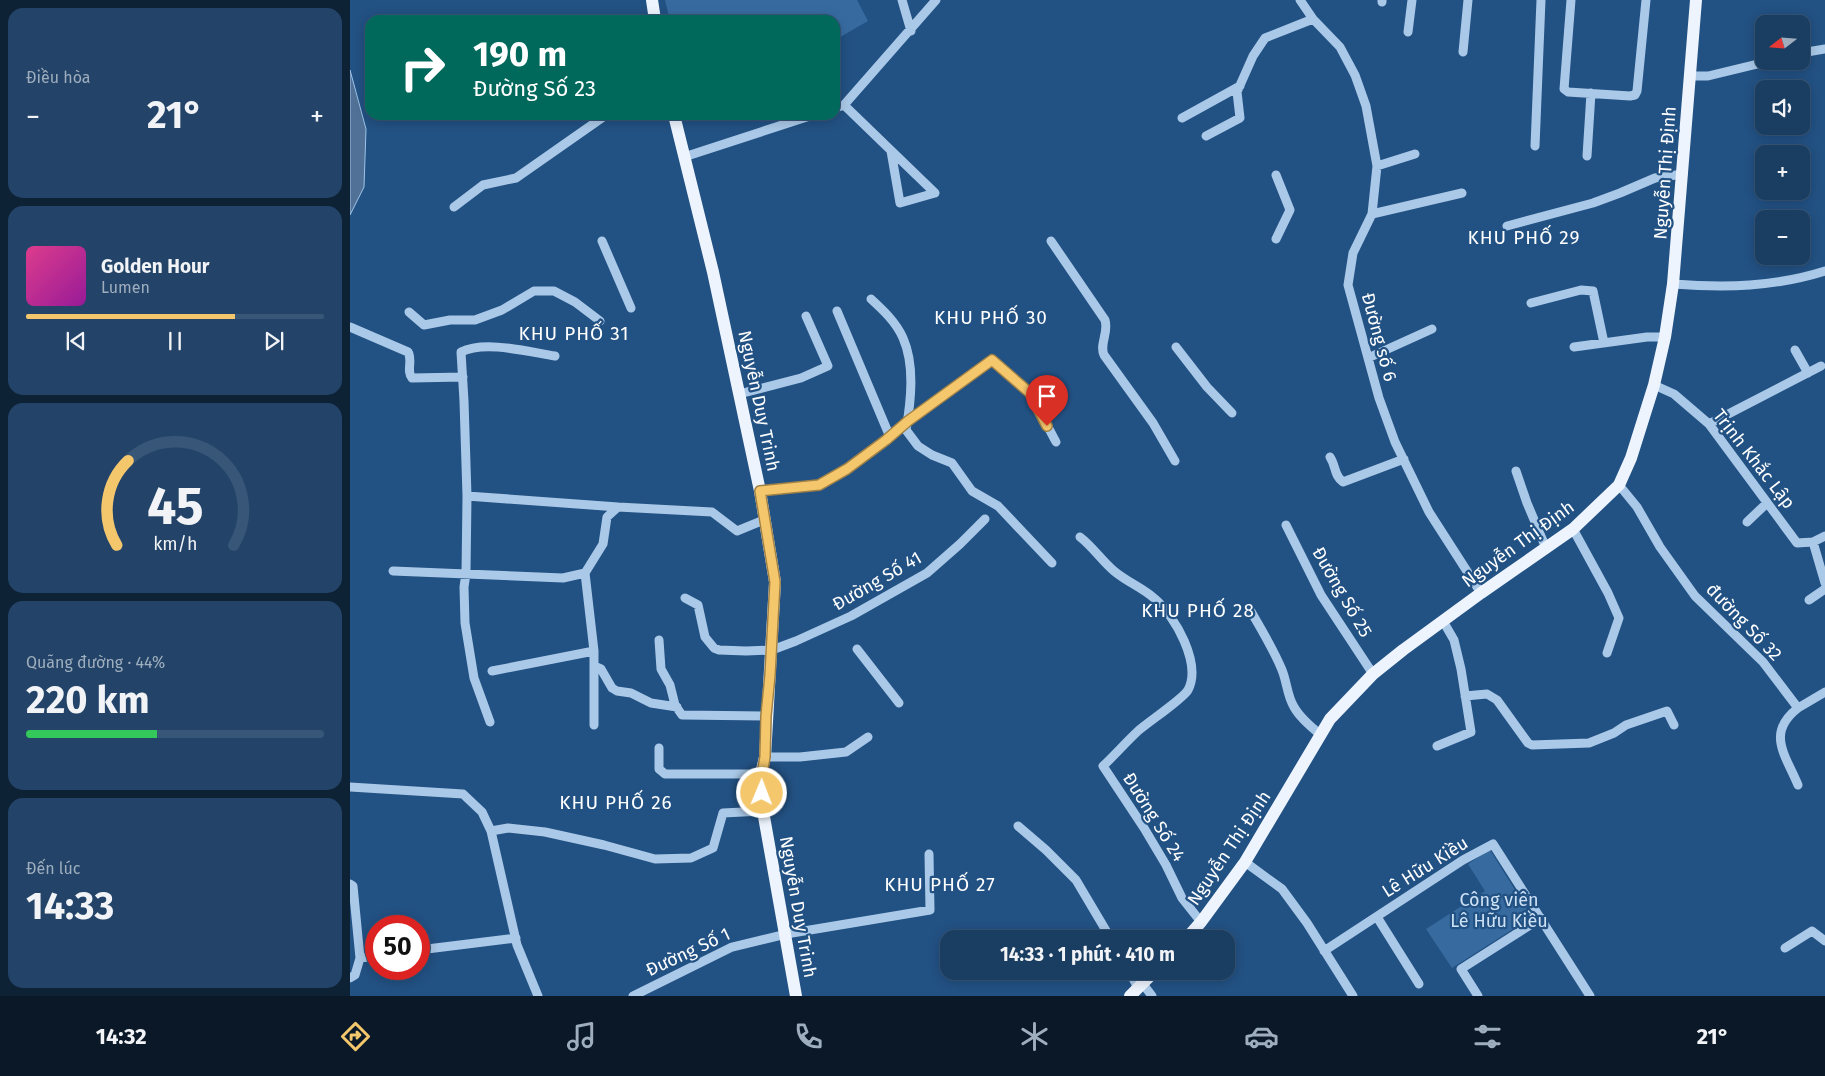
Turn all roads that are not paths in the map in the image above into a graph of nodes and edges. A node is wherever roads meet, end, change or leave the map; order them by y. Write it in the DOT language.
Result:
graph roads {
  1 [pos="652,0"];
  2 [pos="902,0"];
  3 [pos="936,0"];
  4 [pos="1300,0"];
  5 [pos="1412,0"];
  6 [pos="1468,0"];
  7 [pos="1541,0"];
  8 [pos="1571,0"];
  9 [pos="1646,0"];
  10 [pos="1696,0"];
  11 [pos="654,15"];
  12 [pos="1313,18"];
  13 [pos="911,30"];
  14 [pos="1408,32"];
  15 [pos="1825,49"];
  16 [pos="1464,52"];
  17 [pos="1810,52"];
  18 [pos="1755,65"];
  19 [pos="1690,76"];
  20 [pos="1240,86"];
  21 [pos="1591,93"];
  22 [pos="840,106"];
  23 [pos="1182,118"];
  24 [pos="599,120"];
  25 [pos="675,120"];
  26 [pos="798,120"];
  27 [pos="1206,136"];
  28 [pos="1535,146"];
  29 [pos="891,151"];
  30 [pos="1415,154"];
  31 [pos="1587,156"];
  32 [pos="684,157"];
  33 [pos="1377,166"];
  34 [pos="1682,174"];
  35 [pos="1276,175"];
  36 [pos="1462,193"];
  37 [pos="454,207"];
  38 [pos="1372,214"];
  39 [pos="1507,226"];
  40 [pos="1276,239"];
  41 [pos="602,241"];
  42 [pos="1051,241"];
  43 [pos="1825,271"];
  44 [pos="1673,284"];
  45 [pos="871,299"];
  46 [pos="1531,303"];
  47 [pos="631,308"];
  48 [pos="837,311"];
  49 [pos="408,312"];
  50 [pos="806,316"];
  51 [pos="600,321"];
  52 [pos="350,327"];
  53 [pos="1432,329"];
  54 [pos="1665,337"];
  55 [pos="1604,343"];
  56 [pos="1176,347"];
  57 [pos="1574,347"];
  58 [pos="1796,350"];
  59 [pos="555,356"];
  60 [pos="1368,358"];
  61 [pos="1822,366"];
  62 [pos="1808,373"];
  63 [pos="463,377"];
  64 [pos="1654,385"];
  65 [pos="739,394"];
  66 [pos="1232,413"];
  67 [pos="908,421"];
  68 [pos="1709,424"];
  69 [pos="890,437"];
  70 [pos="1056,442"];
  71 [pos="1330,457"];
  72 [pos="1404,459"];
  73 [pos="1175,461"];
  74 [pos="1516,471"];
  75 [pos="1619,485"];
  76 [pos="760,491"];
  77 [pos="468,496"];
  78 [pos="1767,503"];
  79 [pos="618,507"];
  80 [pos="985,519"];
  81 [pos="764,520"];
  82 [pos="1747,522"];
  83 [pos="1286,526"];
  84 [pos="1573,529"];
  85 [pos="1080,537"];
  86 [pos="1820,541"];
  87 [pos="1546,548"];
  88 [pos="1052,563"];
  89 [pos="393,571"];
  90 [pos="466,573"];
  91 [pos="585,573"];
  92 [pos="1825,583"];
  93 [pos="1825,589"];
  94 [pos="1481,593"];
  95 [pos="685,598"];
  96 [pos="1809,600"];
  97 [pos="1248,608"];
  98 [pos="1443,622"];
  99 [pos="659,640"];
  100 [pos="857,648"];
  101 [pos="772,650"];
  102 [pos="594,651"];
  103 [pos="1606,653"];
  104 [pos="594,666"];
  105 [pos="492,671"];
  106 [pos="1373,674"];
  107 [pos="1825,692"];
  108 [pos="1465,696"];
  109 [pos="898,703"];
  110 [pos="677,707"];
  111 [pos="1798,708"];
  112 [pos="766,716"];
  113 [pos="490,722"];
  114 [pos="1674,724"];
  115 [pos="594,725"];
  116 [pos="1321,735"];
  117 [pos="868,737"];
  118 [pos="1438,746"];
  119 [pos="659,748"];
  120 [pos="765,757"];
  121 [pos="762,774"];
  122 [pos="1798,784"];
  123 [pos="350,787"];
  124 [pos="763,811"];
  125 [pos="1018,826"];
  126 [pos="491,831"];
  127 [pos="929,854"];
  128 [pos="1246,862"];
  129 [pos="350,884"];
  130 [pos="1377,917"];
  131 [pos="1541,918"];
  132 [pos="1201,922"];
  133 [pos="1106,930"];
  134 [pos="1194,930"];
  135 [pos="786,934"];
  136 [pos="516,938"];
  137 [pos="1825,941"];
  138 [pos="1785,948"];
  139 [pos="430,949"];
  140 [pos="1324,951"];
  141 [pos="365,957"];
  142 [pos="360,958"];
  143 [pos="350,978"];
  144 [pos="1146,980"];
  145 [pos="1419,984"];
  146 [pos="1137,989"];
  147 [pos="538,996"];
  148 [pos="633,996"];
  149 [pos="796,996"];
  150 [pos="1152,996"];
  151 [pos="1353,996"];
  152 [pos="1478,996"];
  153 [pos="1590,996"];
  1 -- 11 [label="main road"];
  2 -- 13 [label="street"];
  3 -- 13 [label="street"];
  4 -- 12 [label="street, Đường số 6"];
  5 -- 14 [label="street"];
  6 -- 16 [label="street"];
  7 -- 28 [label="street"];
  8 -- 21 [label="street"];
  9 -- 21 [label="street"];
  10 -- 19 [label="main road, Nguyễn Thị Định"];
  12 -- 20 [label="street"];
  12 -- 33 [label="street, Đường số 6"];
  13 -- 22 [label="street"];
  15 -- 17 [label="street"];
  18 -- 19 [label="street"];
  19 -- 34 [label="main road, Nguyễn Thị Định"];
  20 -- 23 [label="street"];
  20 -- 27 [label="street"];
  21 -- 31 [label="street"];
  22 -- 29 [label="street"];
  24 -- 37 [label="street"];
  25 -- 32 [label="main road, Nguyễn Duy Trinh"];
  26 -- 32 [label="street"];
  29 -- 29 [label="street"];
  30 -- 33 [label="street"];
  32 -- 65 [label="main road, Nguyễn Duy Trinh"];
  33 -- 38 [label="street, Đường số 6"];
  34 -- 39 [label="street"];
  34 -- 44 [label="main road, Nguyễn Thị Định"];
  35 -- 40 [label="street"];
  36 -- 38 [label="street"];
  38 -- 60 [label="street, Đường số 6"];
  41 -- 47 [label="street"];
  42 -- 73 [label="street"];
  43 -- 44 [label="street"];
  44 -- 54 [label="main road, Nguyễn Thị Định"];
  45 -- 67 [label="street"];
  46 -- 55 [label="street"];
  48 -- 69 [label="street"];
  49 -- 51 [label="street"];
  50 -- 65 [label="street"];
  52 -- 63 [label="street"];
  53 -- 60 [label="street"];
  54 -- 55 [label="street"];
  54 -- 64 [label="main road, Nguyễn Thị Định"];
  55 -- 57 [label="street"];
  56 -- 66 [label="street"];
  58 -- 62 [label="street"];
  59 -- 63 [label="street"];
  60 -- 72 [label="street, Đường số 6"];
  61 -- 62 [label="street"];
  62 -- 68 [label="street"];
  63 -- 77 [label="street"];
  64 -- 68 [label="street, Trịnh Khắc Lập"];
  64 -- 75 [label="main road, Nguyễn Thị Định"];
  65 -- 76 [label="main road, Nguyễn Duy Trinh"];
  67 -- 69 [label="street"];
  67 -- 70 [label="street"];
  67 -- 88 [label="street"];
  68 -- 78 [label="street, Trịnh Khắc Lập"];
  69 -- 76 [label="street"];
  71 -- 72 [label="street"];
  72 -- 94 [label="street, Đường số 6"];
  74 -- 87 [label="street"];
  75 -- 84 [label="main road, Nguyễn Thị Định"];
  75 -- 111 [label="street, đường Số 32"];
  76 -- 81 [label="main road, Nguyễn Duy Trinh"];
  77 -- 79 [label="street"];
  77 -- 90 [label="street"];
  78 -- 82 [label="street"];
  78 -- 86 [label="street, Trịnh Khắc Lập"];
  79 -- 81 [label="street"];
  79 -- 91 [label="street"];
  80 -- 101 [label="street, Đường Số 41"];
  81 -- 101 [label="main road, Nguyễn Duy Trinh"];
  83 -- 106 [label="street, Đường Số 25"];
  84 -- 87 [label="main road, Nguyễn Thị Định"];
  84 -- 103 [label="street"];
  85 -- 132 [label="street, Đường Số 24"];
  86 -- 92 [label="street"];
  87 -- 94 [label="main road, Nguyễn Thị Định"];
  89 -- 90 [label="street"];
  90 -- 91 [label="street"];
  90 -- 113 [label="street"];
  91 -- 102 [label="street"];
  93 -- 96 [label="street"];
  94 -- 98 [label="main road, Nguyễn Thị Định"];
  95 -- 101 [label="street, Đường Số 41"];
  97 -- 116 [label="street"];
  98 -- 106 [label="main road, Nguyễn Thị Định"];
  98 -- 108 [label="street"];
  99 -- 110 [label="street"];
  100 -- 109 [label="street"];
  101 -- 112 [label="main road, Nguyễn Duy Trinh"];
  102 -- 104 [label="street"];
  102 -- 105 [label="street"];
  104 -- 110 [label="street"];
  104 -- 115 [label="street"];
  106 -- 116 [label="main road, Nguyễn Thị Định"];
  107 -- 111 [label="street"];
  108 -- 114 [label="street"];
  108 -- 118 [label="street"];
  110 -- 112 [label="street"];
  111 -- 122 [label="street"];
  112 -- 120 [label="main road, Nguyễn Duy Trinh"];
  116 -- 128 [label="main road, Nguyễn Thị Định"];
  117 -- 120 [label="street"];
  119 -- 121 [label="street"];
  120 -- 121 [label="main road, Nguyễn Duy Trinh"];
  121 -- 124 [label="main road, Nguyễn Duy Trinh"];
  123 -- 126 [label="street"];
  124 -- 126 [label="street"];
  124 -- 135 [label="main road, Nguyễn Duy Trinh"];
  125 -- 133 [label="street"];
  126 -- 136 [label="street"];
  127 -- 135 [label="street, Đường Số 1"];
  128 -- 132 [label="main road, Nguyễn Thị Định"];
  128 -- 140 [label="street"];
  129 -- 142 [label="street"];
  130 -- 131 [label="street, Lê Hữu Kiều"];
  130 -- 140 [label="street, Lê Hữu Kiều"];
  130 -- 145 [label="street"];
  131 -- 152 [label="street"];
  131 -- 153 [label="street, Lê Hữu Kiều"];
  132 -- 134 [label="main road, Nguyễn Thị Định"];
  135 -- 148 [label="street, Đường Số 1"];
  135 -- 149 [label="main road, Nguyễn Duy Trinh"];
  136 -- 139 [label="street"];
  136 -- 147 [label="street"];
  137 -- 138 [label="street"];
  140 -- 151 [label="street"];
  141 -- 142 [label="street"];
  142 -- 143 [label="street"];
  144 -- 146 [label="main road"];
  146 -- 150 [label="street"];
}
